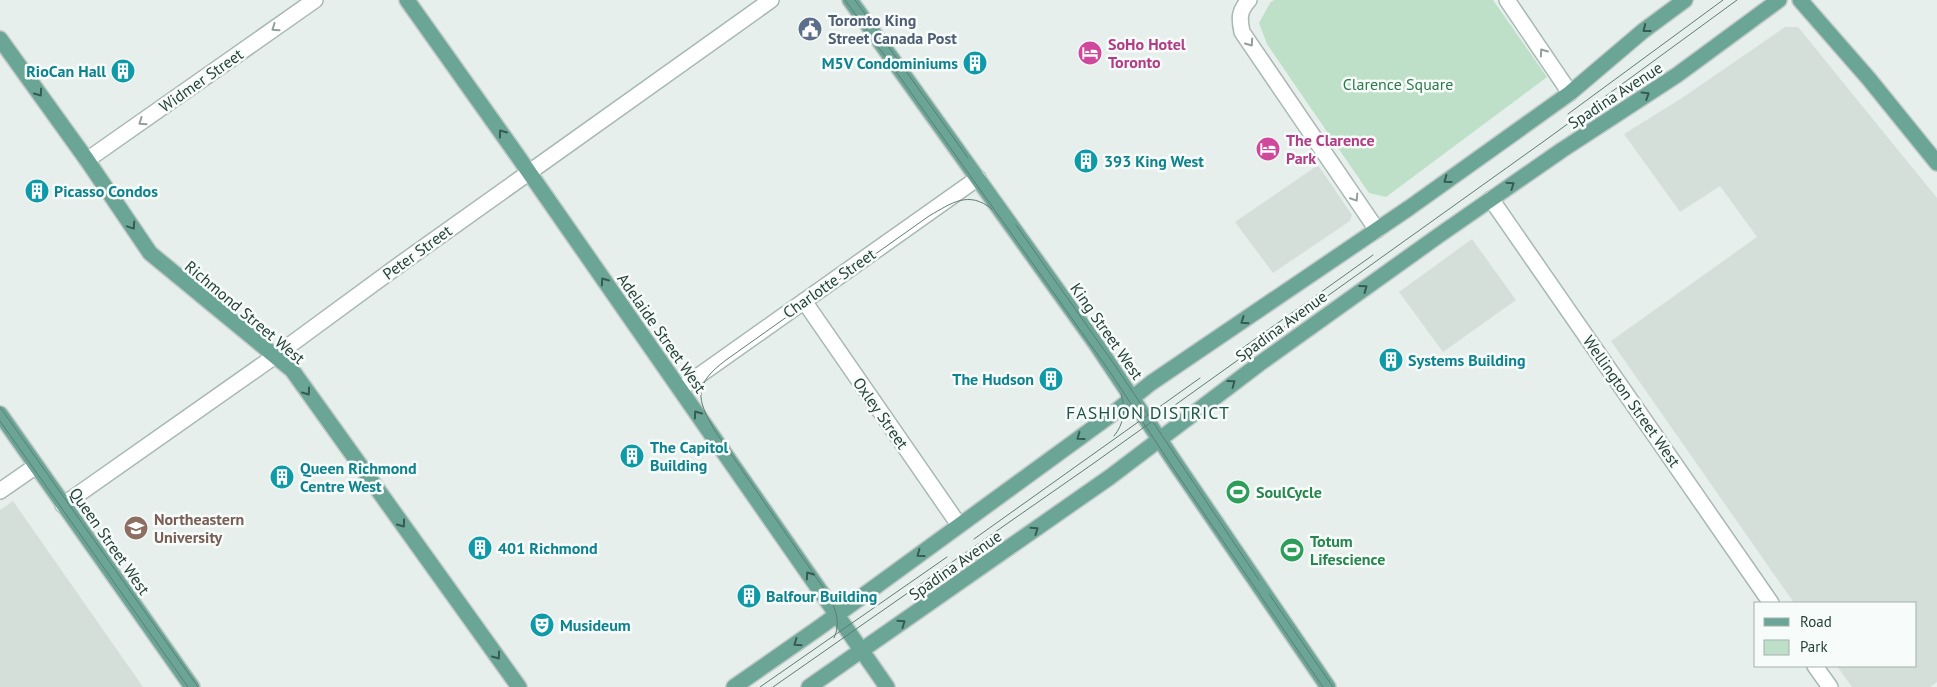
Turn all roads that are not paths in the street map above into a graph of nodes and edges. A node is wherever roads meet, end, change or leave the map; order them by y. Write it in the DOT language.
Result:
graph roads {
  1 [pos="315,0"];
  2 [pos="407,0"];
  3 [pos="770,0"];
  4 [pos="850,0"];
  5 [pos="1249,0"];
  6 [pos="1507,0"];
  7 [pos="1685,0"];
  8 [pos="1778,0"];
  9 [pos="1800,0"];
  10 [pos="0,39"];
  11 [pos="1570,93"];
  12 [pos="87,160"];
  13 [pos="1937,164"];
  14 [pos="530,173"];
  15 [pos="978,178"];
  16 [pos="1491,199"];
  17 [pos="1377,230"];
  18 [pos="804,301"];
  19 [pos="275,356"];
  20 [pos="680,389"];
  21 [pos="1133,397"];
  22 [pos="0,414"];
  23 [pos="1159,439"];
  24 [pos="36,466"];
  25 [pos="0,491"];
  26 [pos="63,505"];
  27 [pos="959,525"];
  28 [pos="1770,602"];
  29 [pos="837,614"];
  30 [pos="862,650"];
  31 [pos="1816,667"];
  32 [pos="192,687"];
  33 [pos="519,687"];
  34 [pos="734,687"];
  35 [pos="809,687"];
  36 [pos="887,687"];
  37 [pos="1328,687"];
  38 [pos="1830,687"];
  1 -- 12 [label="street, Widmer Street, one-way"];
  14 -- 2 [label="main road, Adelaide Street West, one-way"];
  3 -- 14 [label="street, Peter Street"];
  4 -- 15 [label="main road, King Street West"];
  5 -- 17 [label="street, one-way"];
  11 -- 6 [label="street, one-way"];
  7 -- 11 [label="main road, Spadina Avenue, one-way"];
  16 -- 8 [label="main road, Spadina Avenue, one-way"];
  9 -- 13 [label="main road"];
  10 -- 12 [label="main road, Richmond Street West, one-way"];
  11 -- 17 [label="main road, Spadina Avenue, one-way"];
  12 -- 19 [label="main road, Richmond Street West, one-way"];
  14 -- 19 [label="street, Peter Street"];
  20 -- 14 [label="main road, Adelaide Street West, one-way"];
  15 -- 18 [label="street, Charlotte Street"];
  15 -- 21 [label="main road, King Street West"];
  23 -- 16 [label="main road, Spadina Avenue, one-way"];
  16 -- 28 [label="street, Wellington Street West"];
  17 -- 21 [label="main road, Spadina Avenue, one-way"];
  18 -- 20 [label="street, Charlotte Street"];
  18 -- 27 [label="street, Oxley Street"];
  19 -- 26 [label="street, Peter Street"];
  19 -- 33 [label="main road, Richmond Street West, one-way"];
  29 -- 20 [label="main road, Adelaide Street West, one-way"];
  21 -- 23 [label="main road, King Street West"];
  21 -- 27 [label="main road, Spadina Avenue, one-way"];
  22 -- 24 [label="main road, Queen Street West"];
  30 -- 23 [label="main road, Spadina Avenue, one-way"];
  23 -- 37 [label="main road, King Street West"];
  24 -- 25 [label="street"];
  24 -- 26 [label="main road, Queen Street West"];
  26 -- 32 [label="main road, Queen Street West"];
  27 -- 29 [label="main road, Spadina Avenue, one-way"];
  29 -- 30 [label="main road, Adelaide Street West"];
  29 -- 34 [label="main road, Spadina Avenue, one-way"];
  30 -- 35 [label="main road, Spadina Avenue"];
  30 -- 36 [label="main road, Adelaide Street West"];
  31 -- 38 [label="street"];
}
